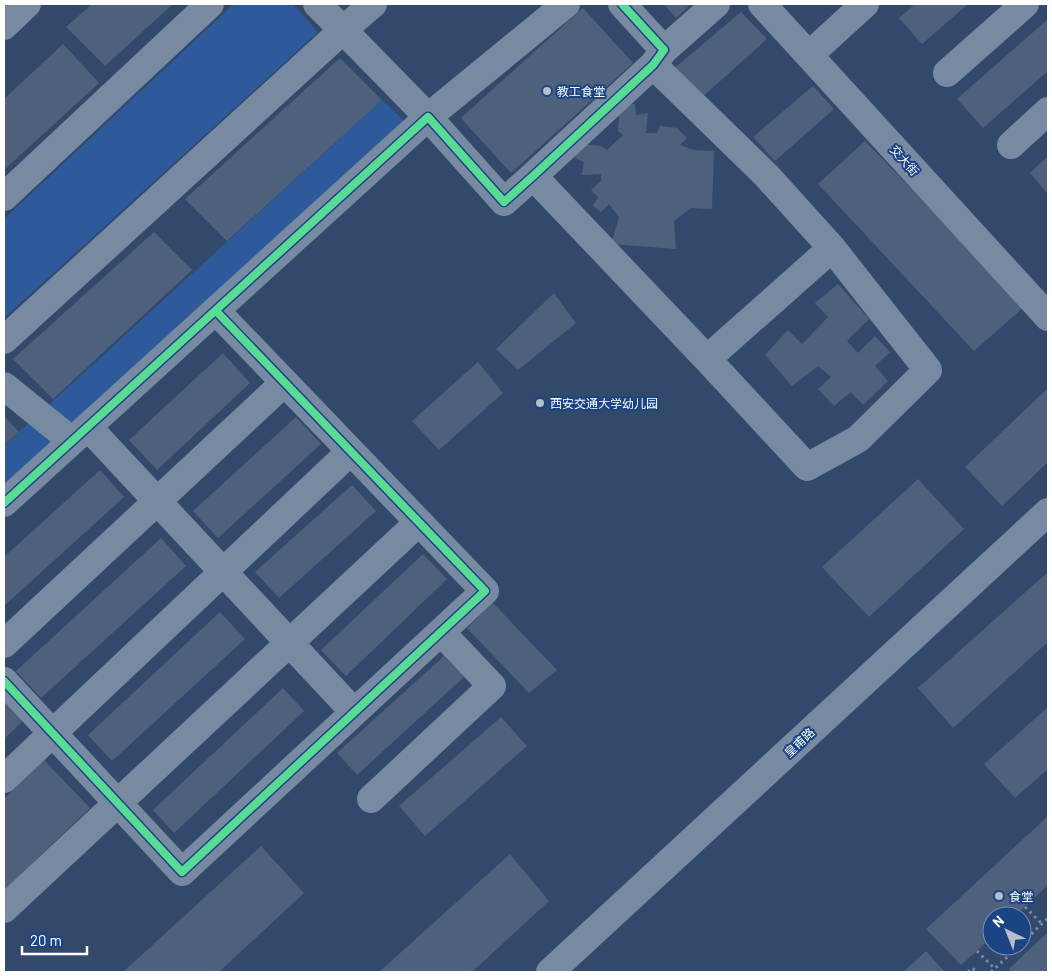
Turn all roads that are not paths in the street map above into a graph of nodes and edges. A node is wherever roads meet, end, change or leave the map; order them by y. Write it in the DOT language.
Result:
graph roads {
  1 [pos="27,4"];
  2 [pos="210,4"];
  3 [pos="317,4"];
  4 [pos="373,4"];
  5 [pos="566,4"];
  6 [pos="622,4"];
  7 [pos="716,4"];
  8 [pos="762,4"];
  9 [pos="865,4"];
  10 [pos="1024,4"];
  11 [pos="4,26"];
  12 [pos="343,30"];
  13 [pos="809,55"];
  14 [pos="658,57"];
  15 [pos="947,73"];
  16 [pos="1048,111"];
  17 [pos="428,117"];
  18 [pos="1011,145"];
  19 [pos="534,176"];
  20 [pos="4,197"];
  21 [pos="832,248"];
  22 [pos="216,311"];
  23 [pos="1048,316"];
  24 [pos="4,340"];
  25 [pos="707,359"];
  26 [pos="284,383"];
  27 [pos="4,386"];
  28 [pos="80,434"];
  29 [pos="350,452"];
  30 [pos="157,502"];
  31 [pos="4,503"];
  32 [pos="1048,512"];
  33 [pos="419,522"];
  34 [pos="223,572"];
  35 [pos="440,632"];
  36 [pos="289,643"];
  37 [pos="4,644"];
  38 [pos="4,681"];
  39 [pos="354,712"];
  40 [pos="52,733"];
  41 [pos="4,779"];
  42 [pos="371,799"];
  43 [pos="118,803"];
  44 [pos="4,909"];
  45 [pos="550,972"];
  1 -- 11 [label="street"];
  2 -- 20 [label="street"];
  3 -- 12 [label="street"];
  4 -- 12 [label="street"];
  5 -- 17 [label="street"];
  6 -- 14 [label="street"];
  7 -- 14 [label="street"];
  8 -- 13 [label="street, 交大街"];
  9 -- 13 [label="street"];
  10 -- 15 [label="street"];
  12 -- 17 [label="street"];
  12 -- 24 [label="street"];
  13 -- 23 [label="street, 交大街"];
  14 -- 19 [label="street"];
  14 -- 21 [label="street"];
  16 -- 18 [label="street"];
  17 -- 19 [label="street"];
  17 -- 22 [label="street"];
  19 -- 25 [label="street"];
  21 -- 25 [label="street"];
  21 -- 25 [label="street"];
  22 -- 26 [label="street"];
  22 -- 28 [label="street"];
  26 -- 29 [label="street"];
  26 -- 30 [label="street"];
  27 -- 28 [label="street"];
  28 -- 30 [label="street"];
  28 -- 31 [label="street"];
  29 -- 33 [label="street"];
  29 -- 34 [label="street"];
  30 -- 34 [label="street"];
  30 -- 37 [label="street"];
  32 -- 45 [label="street, 皇甫路"];
  33 -- 35 [label="street"];
  33 -- 36 [label="street"];
  34 -- 36 [label="street"];
  34 -- 40 [label="street"];
  35 -- 39 [label="street"];
  35 -- 42 [label="street"];
  36 -- 39 [label="street"];
  36 -- 43 [label="street"];
  38 -- 40 [label="street"];
  39 -- 43 [label="street"];
  40 -- 41 [label="street"];
  40 -- 43 [label="street"];
  43 -- 44 [label="street"];
}
